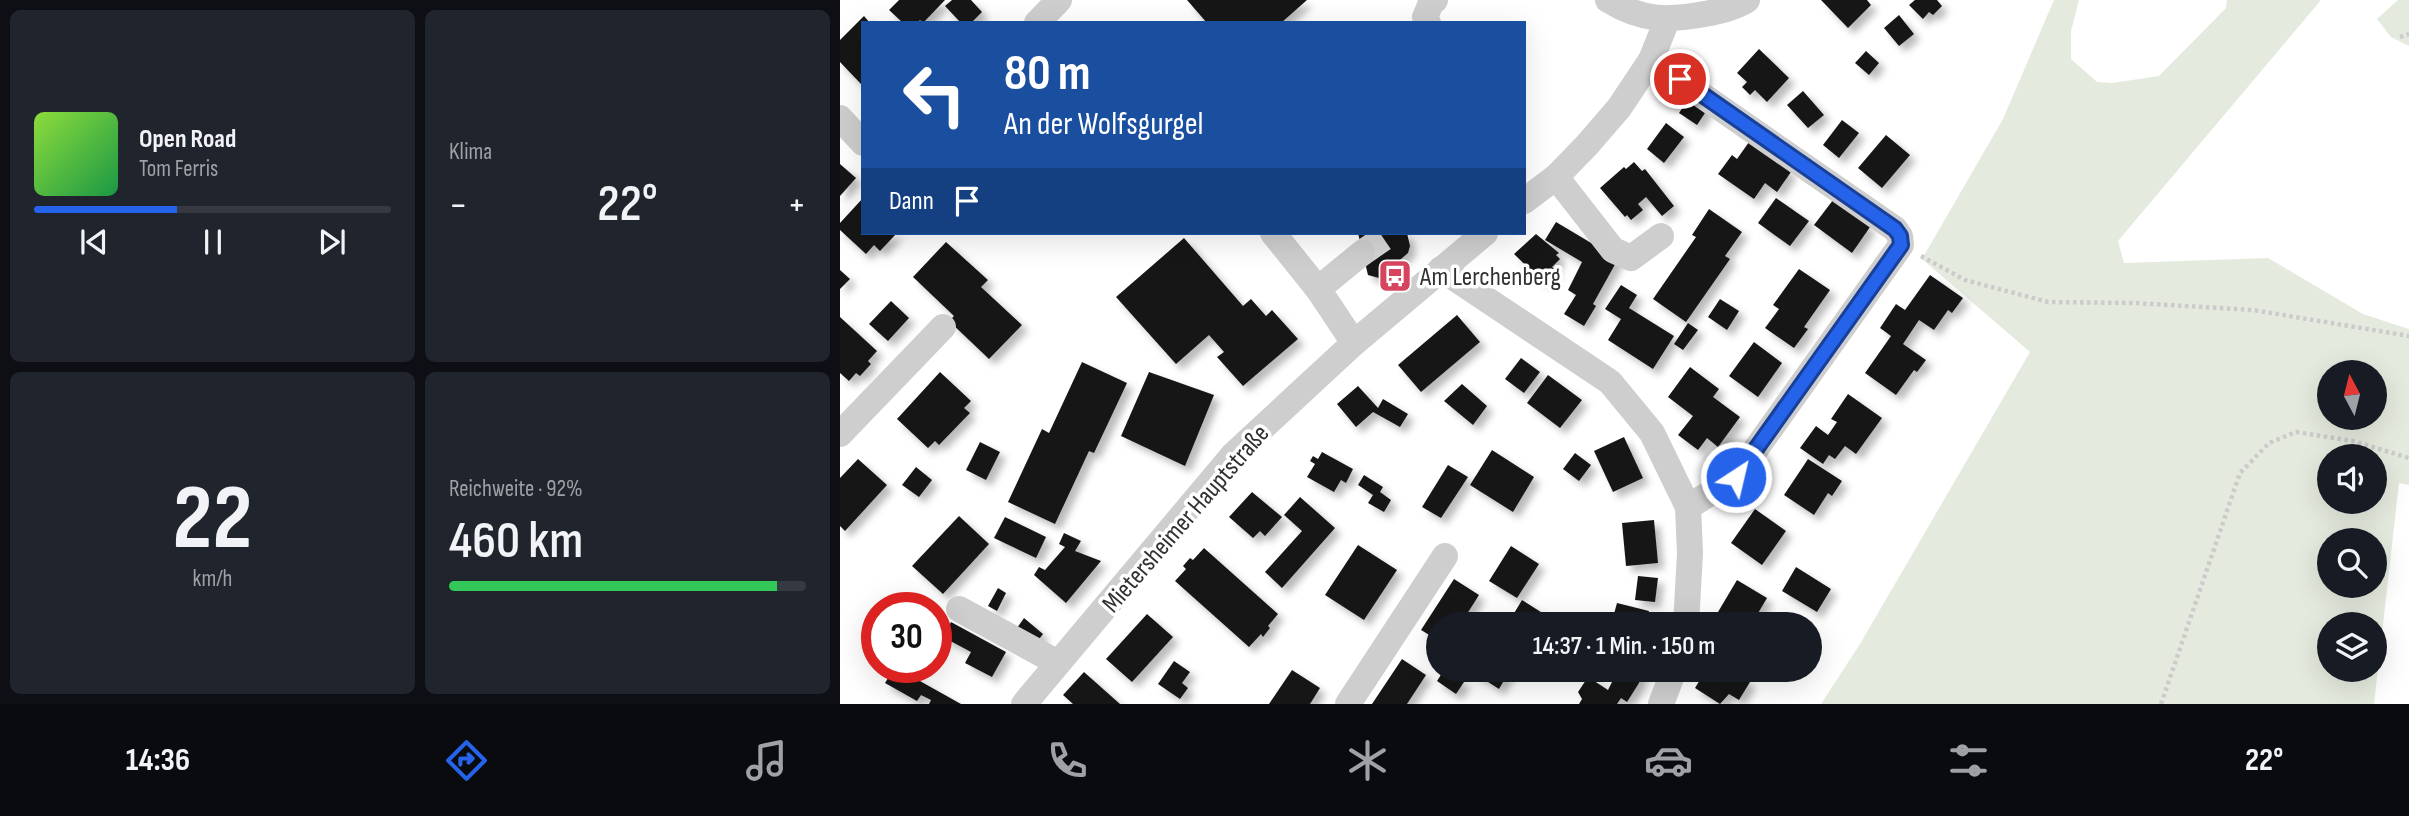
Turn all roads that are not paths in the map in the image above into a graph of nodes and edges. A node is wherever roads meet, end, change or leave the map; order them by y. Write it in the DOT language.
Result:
graph roads {
  1 [pos="1059,0"];
  2 [pos="1435,0"];
  3 [pos="1608,0"];
  4 [pos="1747,0"];
  5 [pos="1677,13"];
  6 [pos="1039,21"];
  7 [pos="1427,21"];
  8 [pos="1651,61"];
  9 [pos="840,118"];
  10 [pos="861,142"];
  11 [pos="1556,177"];
  12 [pos="1526,200"];
  13 [pos="1275,235"];
  14 [pos="1483,235"];
  15 [pos="1661,236"];
  16 [pos="1358,249"];
  17 [pos="1441,269"];
  18 [pos="1318,289"];
  19 [pos="943,327"];
  20 [pos="1354,343"];
  21 [pos="842,429"];
  22 [pos="1688,507"];
  23 [pos="1445,556"];
  24 [pos="959,609"];
  25 [pos="1687,612"];
  26 [pos="1058,663"];
  27 [pos="1669,682"];
  28 [pos="1024,704"];
  29 [pos="1348,704"];
  30 [pos="1661,704"];
  1 -- 6 [label="street"];
  2 -- 7 [label="street"];
  3 -- 5 [label="street"];
  4 -- 5 [label="street"];
  5 -- 8 [label="street"];
  8 -- 11 [label="street"];
  8 -- 22 [label="street"];
  9 -- 10 [label="street"];
  11 -- 12 [label="street"];
  11 -- 15 [label="street"];
  13 -- 18 [label="street"];
  14 -- 17 [label="street, Mietersheimer Hauptstraße"];
  16 -- 18 [label="street"];
  17 -- 20 [label="street, Mietersheimer Hauptstraße"];
  17 -- 22 [label="street"];
  18 -- 20 [label="street"];
  19 -- 21 [label="street"];
  20 -- 26 [label="street, Mietersheimer Hauptstraße"];
  22 -- 25 [label="street"];
  23 -- 29 [label="street"];
  24 -- 26 [label="street"];
  26 -- 28 [label="street, Mietersheimer Hauptstraße"];
  27 -- 30 [label="street"];
}
